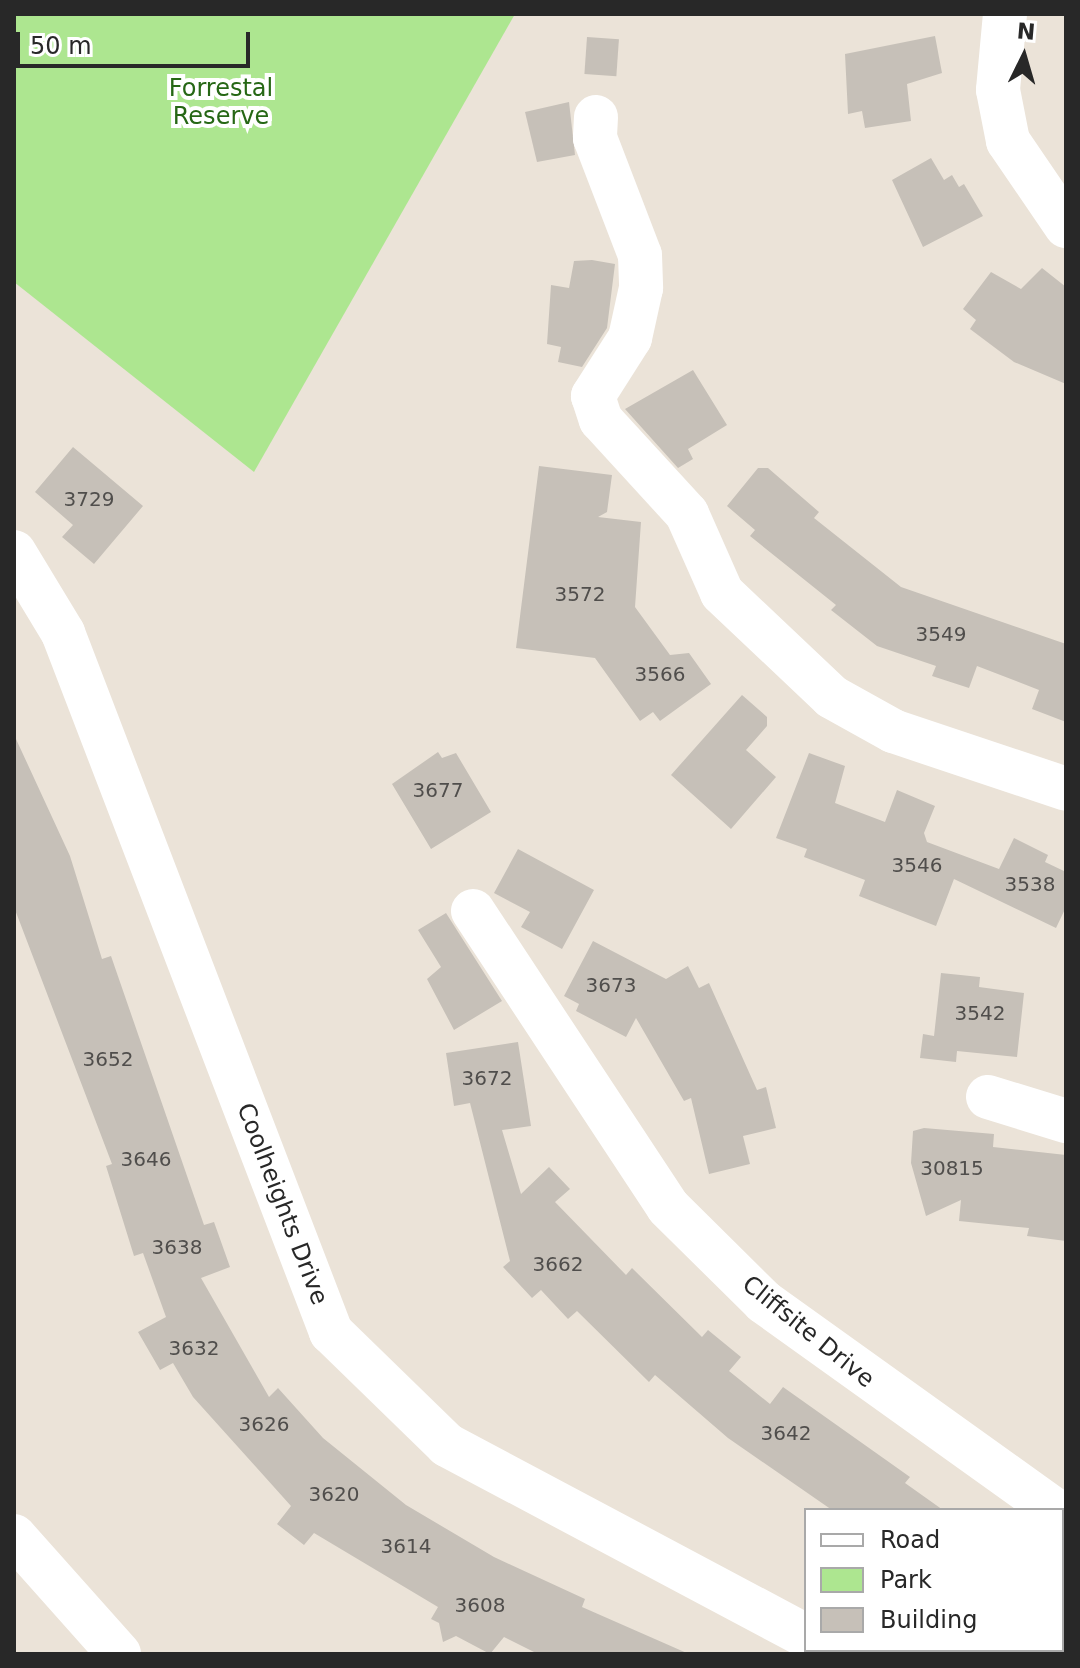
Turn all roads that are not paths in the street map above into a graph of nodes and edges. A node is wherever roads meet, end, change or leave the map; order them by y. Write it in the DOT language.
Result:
graph roads {
  1 [pos="1005,14"];
  2 [pos="596,117"];
  3 [pos="1066,226"];
  4 [pos="14,552"];
  5 [pos="1066,789"];
  6 [pos="473,911"];
  7 [pos="988,1097"];
  8 [pos="1066,1121"];
  9 [pos="1052,1508"];
  10 [pos="14,1536"];
  11 [pos="804,1635"];
  12 [pos="119,1654"];
  1 -- 3 [label="street"];
  2 -- 5 [label="street"];
  4 -- 11 [label="street, Coolheights Drive"];
  6 -- 9 [label="street, Cliffsite Drive"];
  7 -- 8 [label="street"];
  10 -- 12 [label="street"];
}
